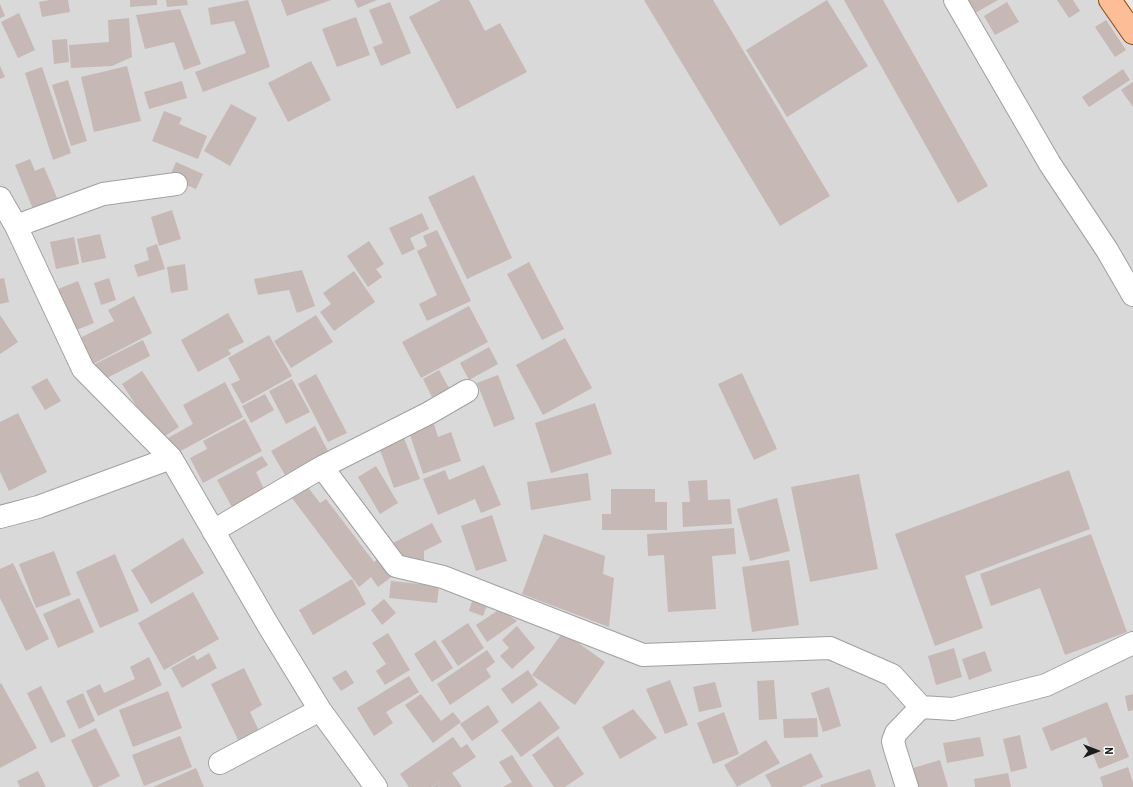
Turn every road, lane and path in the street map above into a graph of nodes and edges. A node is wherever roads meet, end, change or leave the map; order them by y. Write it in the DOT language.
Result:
graph roads {
  1 [pos="955,0"];
  2 [pos="1110,0"];
  3 [pos="1133,32"];
  4 [pos="176,184"];
  5 [pos="0,198"];
  6 [pos="16,226"];
  7 [pos="1133,295"];
  8 [pos="467,391"];
  9 [pos="171,458"];
  10 [pos="322,467"];
  11 [pos="0,517"];
  12 [pos="213,531"];
  13 [pos="1133,643"];
  14 [pos="922,707"];
  15 [pos="320,710"];
  16 [pos="220,763"];
  17 [pos="376,787"];
  18 [pos="907,787"];
  1 -- 7 [label="street"];
  2 -- 3 [label="main road"];
  4 -- 6 [label="street"];
  5 -- 6 [label="street"];
  6 -- 9 [label="street"];
  8 -- 10 [label="street"];
  9 -- 11 [label="street"];
  9 -- 12 [label="street"];
  10 -- 12 [label="street"];
  10 -- 14 [label="street"];
  12 -- 15 [label="street"];
  13 -- 14 [label="street"];
  14 -- 18 [label="street"];
  15 -- 16 [label="street"];
  15 -- 17 [label="street"];
}
